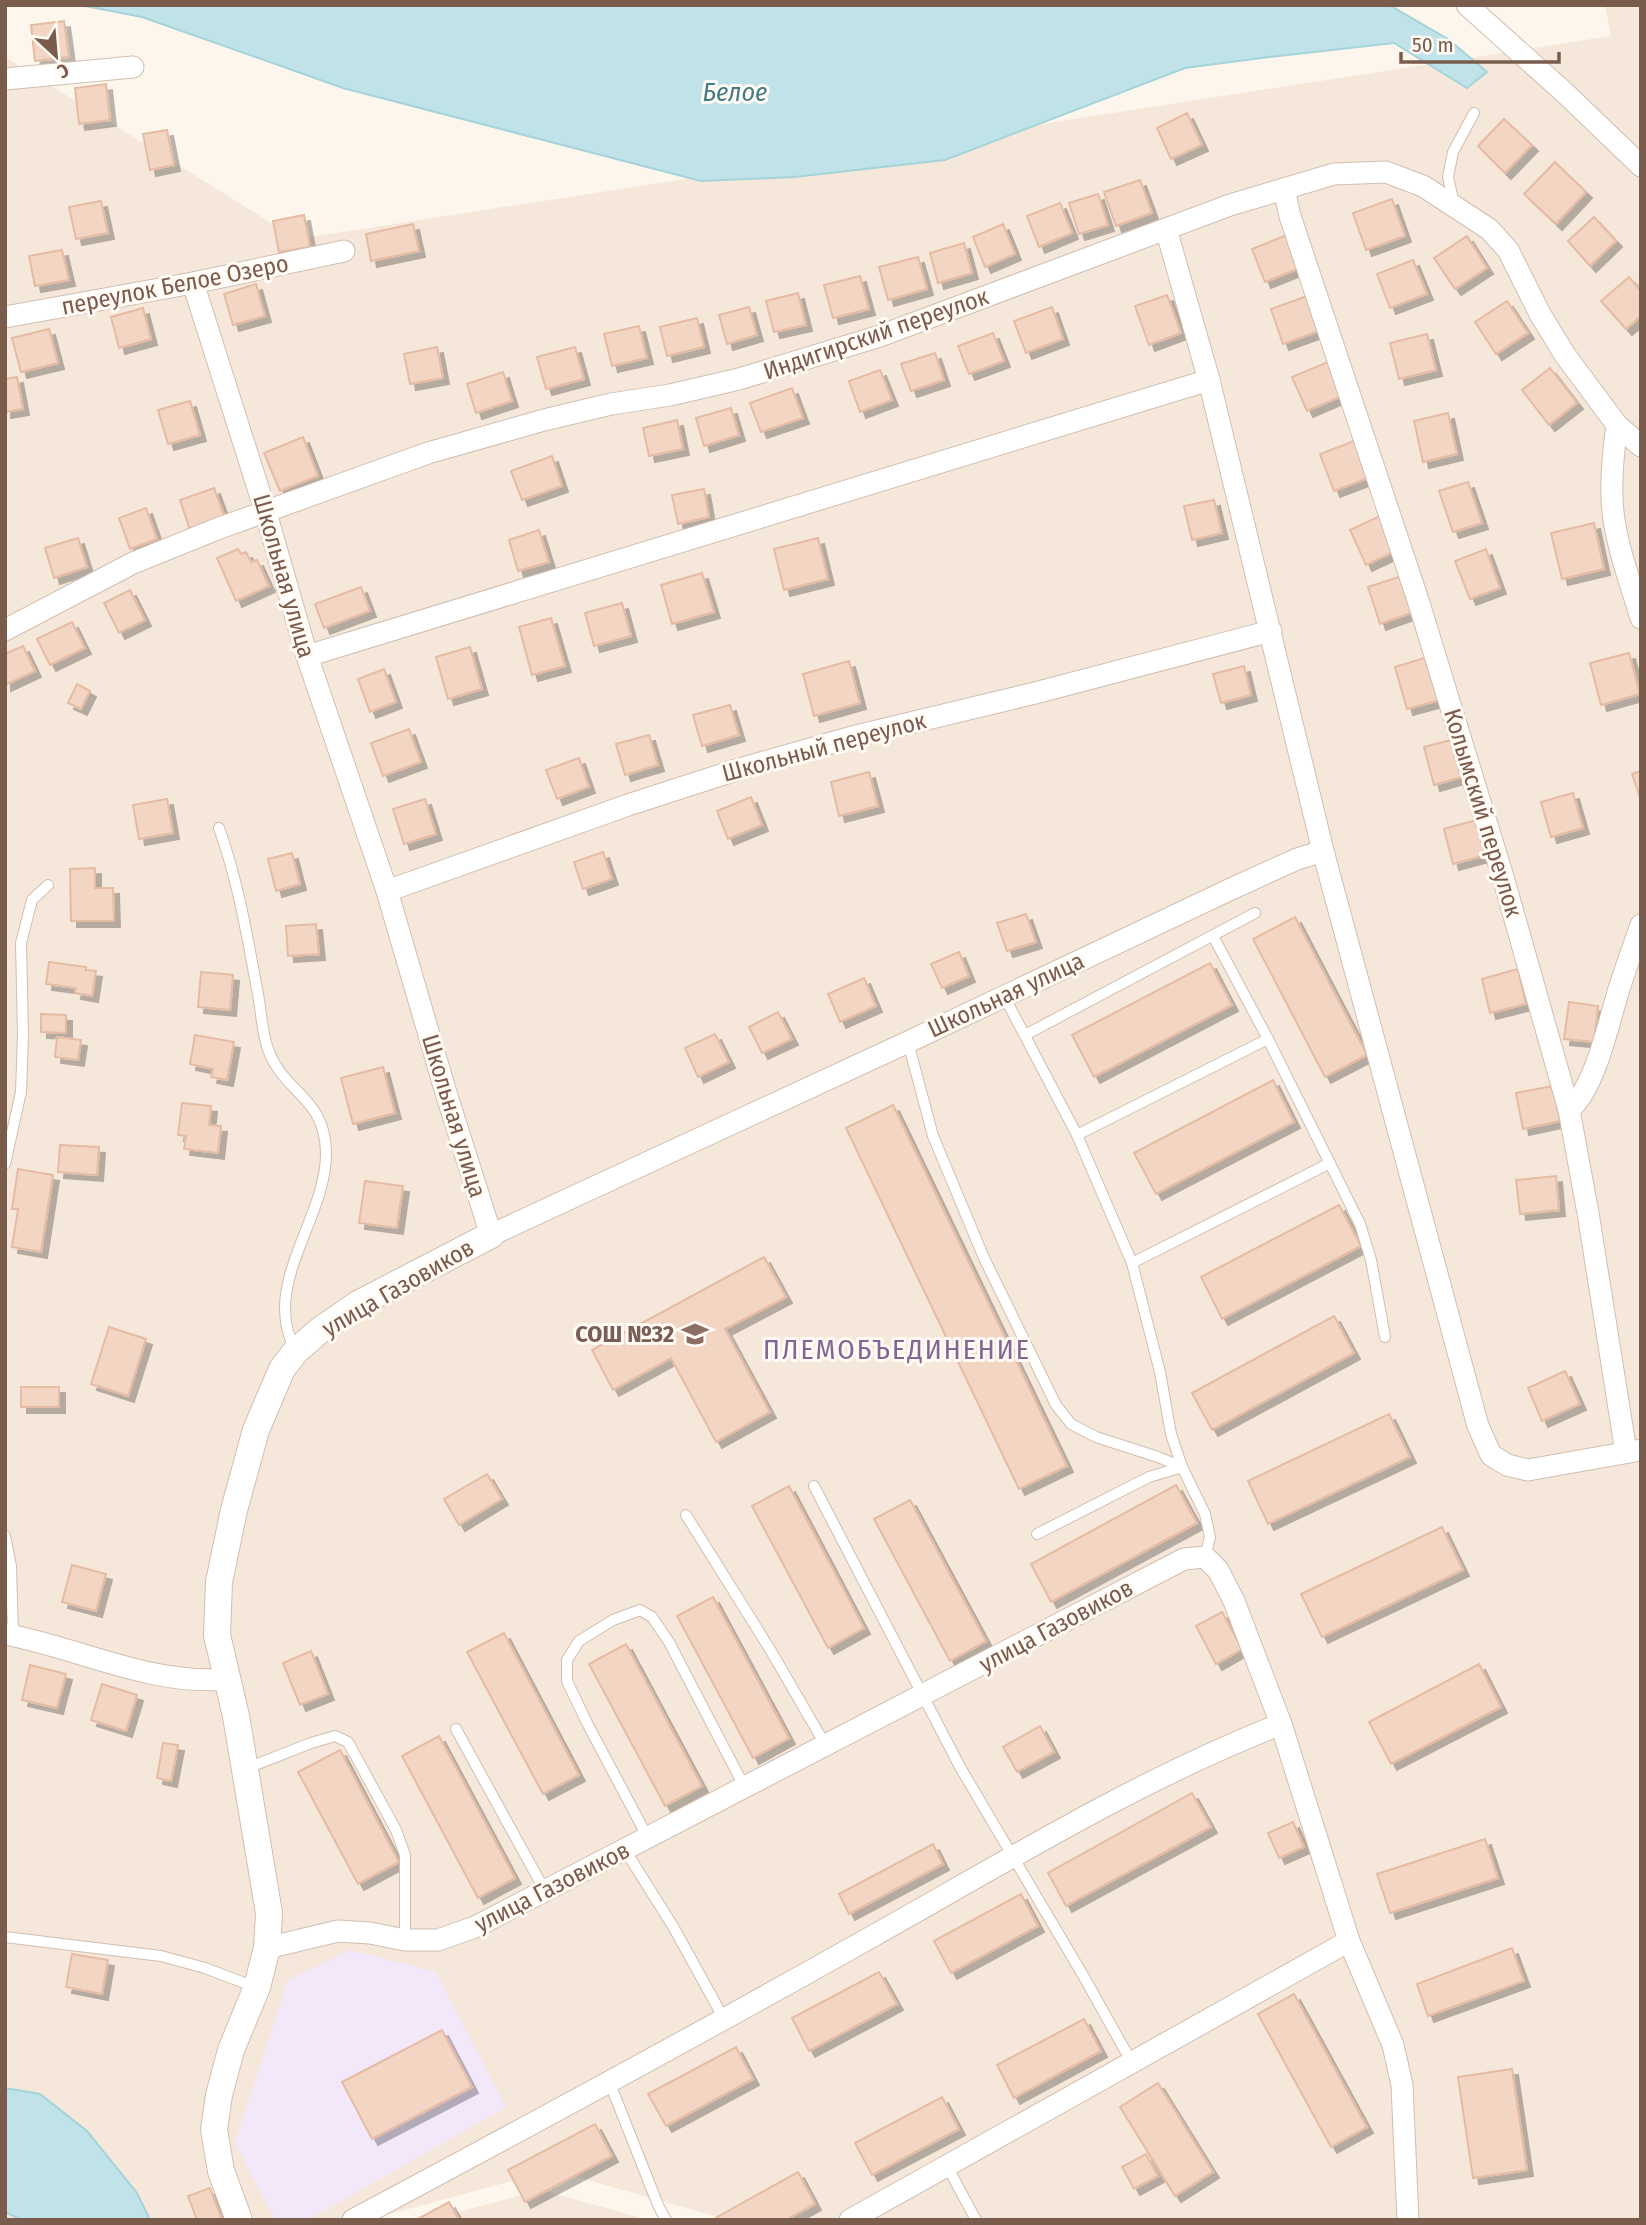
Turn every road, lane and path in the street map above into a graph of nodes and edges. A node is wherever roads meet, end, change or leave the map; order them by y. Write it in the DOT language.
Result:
graph roads {
  1 [pos="1467,5"];
  2 [pos="133,67"];
  3 [pos="5,79"];
  4 [pos="1474,113"];
  5 [pos="1641,166"];
  6 [pos="1284,189"];
  7 [pos="1454,204"];
  8 [pos="1166,229"];
  9 [pos="344,251"];
  10 [pos="192,283"];
  11 [pos="5,317"];
  12 [pos="1209,380"];
  13 [pos="1617,425"];
  14 [pos="1641,446"];
  15 [pos="266,513"];
  16 [pos="1641,618"];
  17 [pos="5,631"];
  18 [pos="1271,631"];
  19 [pos="307,656"];
  20 [pos="219,828"];
  21 [pos="1323,851"];
  22 [pos="48,885"];
  23 [pos="387,891"];
  24 [pos="1255,913"];
  25 [pos="1641,925"];
  26 [pos="1213,936"];
  27 [pos="1004,996"];
  28 [pos="1025,1035"];
  29 [pos="1268,1039"];
  30 [pos="908,1042"];
  31 [pos="1569,1110"];
  32 [pos="1077,1135"];
  33 [pos="1330,1163"];
  34 [pos="5,1164"];
  35 [pos="491,1235"];
  36 [pos="1132,1263"];
  37 [pos="1385,1337"];
  38 [pos="296,1351"];
  39 [pos="1633,1451"];
  40 [pos="1182,1467"];
  41 [pos="814,1486"];
  42 [pos="686,1515"];
  43 [pos="1037,1534"];
  44 [pos="5,1536"];
  45 [pos="1205,1557"];
  46 [pos="9,1634"];
  47 [pos="228,1679"];
  48 [pos="924,1695"];
  49 [pos="1281,1724"];
  50 [pos="456,1729"];
  51 [pos="826,1746"];
  52 [pos="245,1769"];
  53 [pos="745,1788"];
  54 [pos="648,1839"];
  55 [pos="625,1850"];
  56 [pos="1013,1856"];
  57 [pos="545,1891"];
  58 [pos="5,1937"];
  59 [pos="405,1940"];
  60 [pos="1349,1941"];
  61 [pos="267,1948"];
  62 [pos="257,1987"];
  63 [pos="724,2019"];
  64 [pos="1131,2061"];
  65 [pos="609,2081"];
  66 [pos="947,2166"];
  67 [pos="239,2220"];
  68 [pos="353,2220"];
  69 [pos="666,2220"];
  70 [pos="850,2220"];
  71 [pos="976,2220"];
  72 [pos="1408,2220"];
  1 -- 5 [label="street"];
  2 -- 3 [label="street"];
  4 -- 7 [label="lane"];
  6 -- 7 [label="street, Индигирский переулок"];
  6 -- 8 [label="street, Индигирский переулок"];
  6 -- 31 [label="street, Колымский переулок"];
  7 -- 13 [label="street, Индигирский переулок"];
  8 -- 12 [label="street"];
  8 -- 15 [label="street, Индигирский переулок"];
  9 -- 10 [label="street, переулок Белое Озеро"];
  10 -- 11 [label="street, переулок Белое Озеро"];
  10 -- 15 [label="street, Школьная улица"];
  12 -- 18 [label="street"];
  12 -- 19 [label="street"];
  13 -- 14 [label="street, Индигирский переулок"];
  13 -- 16 [label="street"];
  15 -- 17 [label="street, Индигирский переулок"];
  15 -- 19 [label="street, Школьная улица"];
  18 -- 21 [label="street"];
  18 -- 23 [label="street, Школьный переулок"];
  19 -- 23 [label="street, Школьная улица"];
  20 -- 38 [label="lane"];
  21 -- 27 [label="street, Школьная улица"];
  21 -- 39 [label="street"];
  22 -- 34 [label="lane"];
  23 -- 35 [label="street, Школьная улица"];
  24 -- 26 [label="lane"];
  25 -- 31 [label="street"];
  26 -- 28 [label="lane"];
  26 -- 29 [label="lane"];
  27 -- 28 [label="lane"];
  27 -- 30 [label="street, Школьная улица"];
  28 -- 32 [label="lane"];
  29 -- 32 [label="lane"];
  29 -- 33 [label="lane"];
  30 -- 35 [label="street, Школьная улица"];
  30 -- 40 [label="lane"];
  31 -- 39 [label="street, Колымский переулок"];
  32 -- 36 [label="lane"];
  33 -- 36 [label="lane"];
  33 -- 37 [label="lane"];
  35 -- 38 [label="street, улица Газовиков"];
  36 -- 40 [label="lane"];
  38 -- 47 [label="street, улица Газовиков"];
  40 -- 43 [label="lane"];
  40 -- 45 [label="lane"];
  41 -- 48 [label="lane"];
  42 -- 51 [label="lane"];
  44 -- 46 [label="lane"];
  45 -- 48 [label="street, улица Газовиков"];
  45 -- 49 [label="street"];
  46 -- 47 [label="street"];
  47 -- 52 [label="street, улица Газовиков"];
  48 -- 51 [label="street, улица Газовиков"];
  48 -- 56 [label="lane"];
  49 -- 56 [label="street"];
  49 -- 60 [label="street"];
  50 -- 57 [label="lane"];
  51 -- 53 [label="street, улица Газовиков"];
  52 -- 59 [label="lane"];
  52 -- 61 [label="street, улица Газовиков"];
  53 -- 54 [label="street, улица Газовиков"];
  53 -- 54 [label="lane"];
  54 -- 55 [label="street, улица Газовиков"];
  55 -- 57 [label="street, улица Газовиков"];
  55 -- 63 [label="lane"];
  56 -- 63 [label="street"];
  56 -- 64 [label="lane"];
  57 -- 59 [label="street, улица Газовиков"];
  58 -- 62 [label="lane"];
  59 -- 61 [label="street, улица Газовиков"];
  60 -- 64 [label="street"];
  60 -- 72 [label="street"];
  61 -- 62 [label="street, улица Газовиков"];
  62 -- 67 [label="street, улица Газовиков"];
  63 -- 65 [label="street"];
  64 -- 66 [label="street"];
  65 -- 68 [label="street"];
  65 -- 69 [label="lane"];
  66 -- 70 [label="street"];
  66 -- 71 [label="lane"];
}
